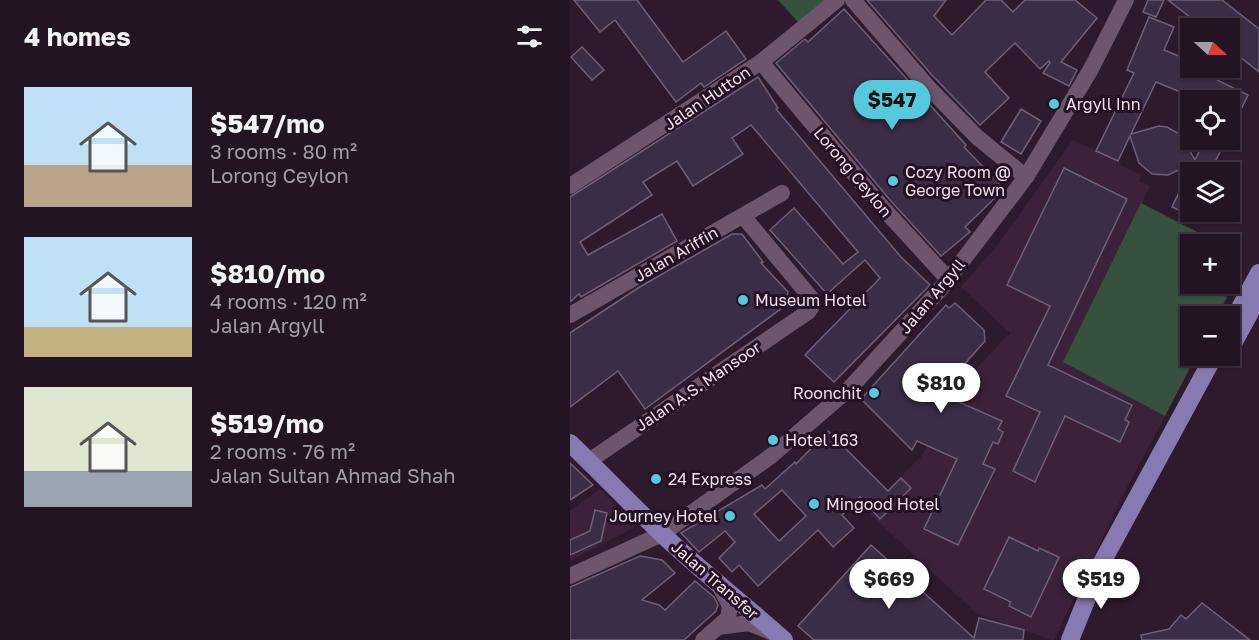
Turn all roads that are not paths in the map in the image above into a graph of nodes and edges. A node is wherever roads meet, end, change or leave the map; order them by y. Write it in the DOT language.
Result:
graph roads {
  1 [pos="837,0"];
  2 [pos="853,0"];
  3 [pos="1126,0"];
  4 [pos="761,62"];
  5 [pos="1026,177"];
  6 [pos="570,186"];
  7 [pos="782,193"];
  8 [pos="743,216"];
  9 [pos="1259,273"];
  10 [pos="948,279"];
  11 [pos="1259,296"];
  12 [pos="1240,308"];
  13 [pos="570,315"];
  14 [pos="1240,331"];
  15 [pos="1209,366"];
  16 [pos="1221,366"];
  17 [pos="570,443"];
  18 [pos="589,460"];
  19 [pos="662,534"];
  20 [pos="570,576"];
  21 [pos="718,585"];
  22 [pos="717,627"];
  23 [pos="781,637"];
  24 [pos="703,640"];
  25 [pos="1070,640"];
  26 [pos="1082,640"];
  1 -- 4 [label="street, Jalan Hutton"];
  2 -- 5 [label="street"];
  3 -- 5 [label="street, Jalan Argyll"];
  4 -- 6 [label="street, Jalan Hutton"];
  4 -- 10 [label="street, Lorong Ceylon"];
  5 -- 10 [label="street, Jalan Argyll"];
  7 -- 8 [label="street, Jalan Ariffin"];
  8 -- 13 [label="street, Jalan Ariffin"];
  8 -- 18 [label="street, Jalan A.S. Mansoor"];
  9 -- 12 [label="main road"];
  10 -- 19 [label="street, Jalan Argyll"];
  11 -- 14 [label="main road"];
  15 -- 25 [label="main road"];
  16 -- 26 [label="main road"];
  17 -- 18 [label="main road, Jalan Transfer"];
  18 -- 19 [label="main road, Jalan Transfer"];
  19 -- 20 [label="street, Jalan Argyll"];
  19 -- 21 [label="main road, Jalan Transfer"];
  21 -- 22 [label="street"];
  21 -- 23 [label="main road, Jalan Transfer"];
  22 -- 23 [label="street"];
  22 -- 24 [label="street"];
}
